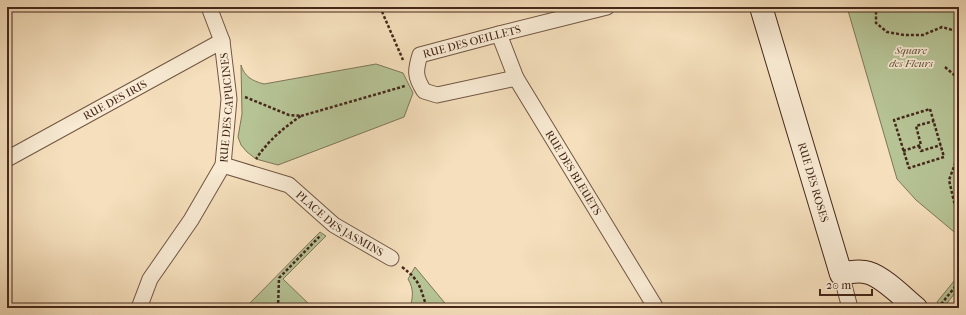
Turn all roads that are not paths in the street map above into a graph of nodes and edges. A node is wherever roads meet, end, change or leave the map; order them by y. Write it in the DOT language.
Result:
graph roads {
  1 [pos="208,7"];
  2 [pos="607,7"];
  3 [pos="761,7"];
  4 [pos="499,34"];
  5 [pos="222,41"];
  6 [pos="516,78"];
  7 [pos="7,159"];
  8 [pos="223,164"];
  9 [pos="391,258"];
  10 [pos="841,274"];
  11 [pos="139,308"];
  12 [pos="656,308"];
  13 [pos="850,308"];
  14 [pos="916,308"];
  1 -- 5 [label="street, RUE DES CAPUCINES"];
  2 -- 4 [label="street, RUE DES OEILLETS"];
  3 -- 10 [label="street, RUE DES ROSES"];
  4 -- 6 [label="street, RUE DES BLEUETS"];
  4 -- 6 [label="street, RUE DES OEILLETS"];
  5 -- 7 [label="street, RUE DES IRIS"];
  5 -- 8 [label="street, RUE DES CAPUCINES"];
  6 -- 12 [label="street, RUE DES BLEUETS"];
  8 -- 9 [label="street, PLACE DES JASMINS"];
  8 -- 11 [label="street, RUE DES CAPUCINES"];
  10 -- 13 [label="street"];
  10 -- 14 [label="street"];
}
